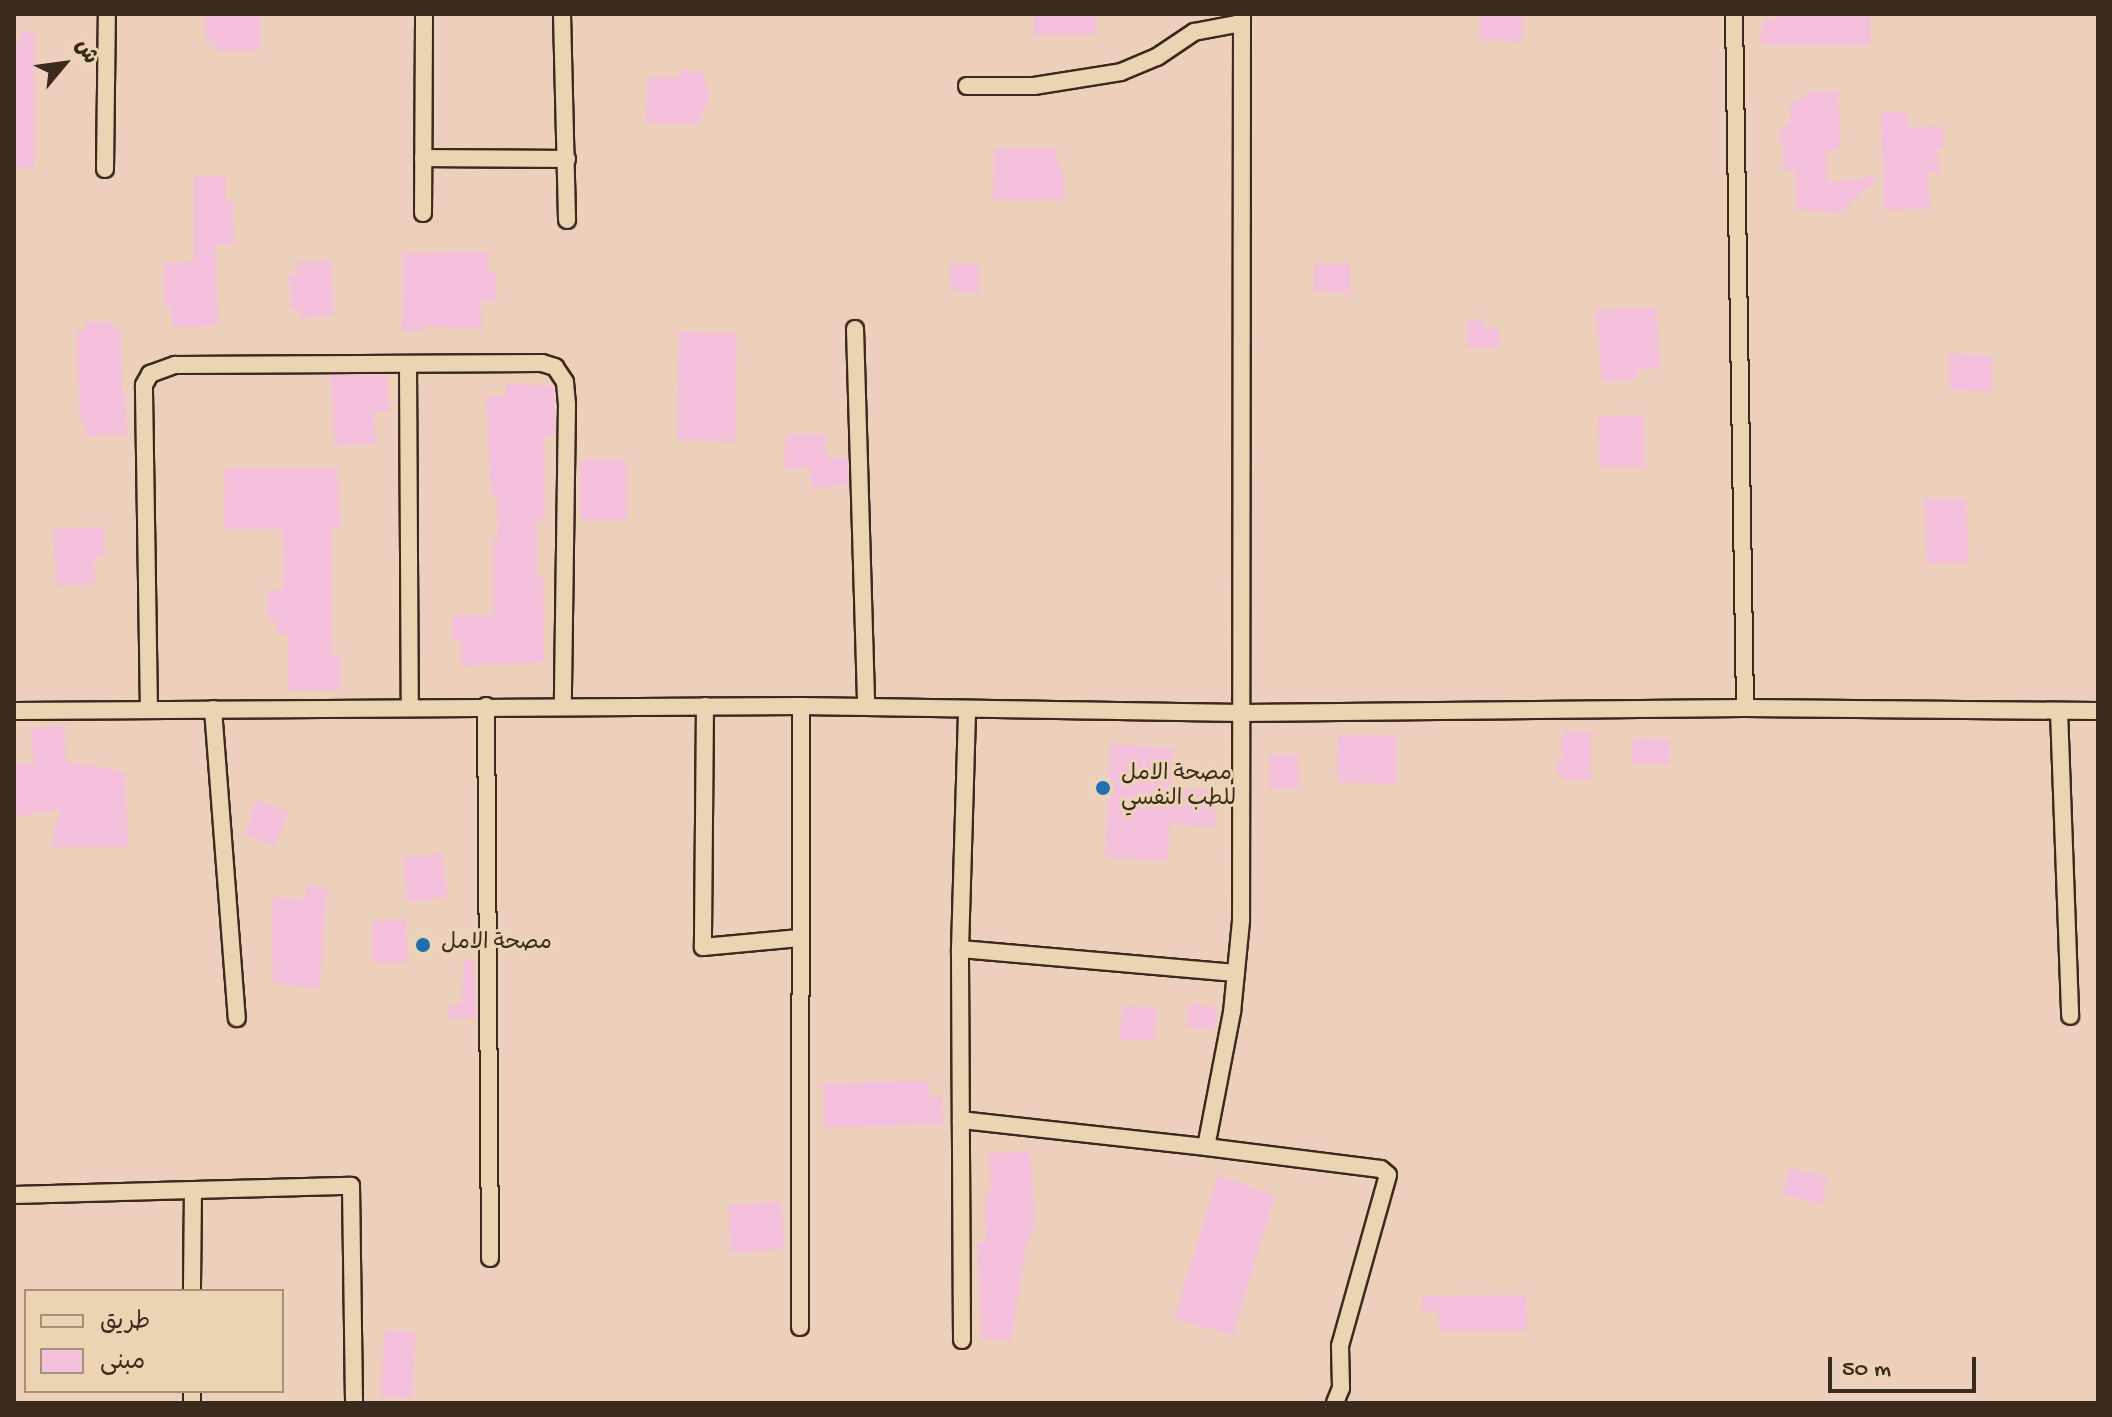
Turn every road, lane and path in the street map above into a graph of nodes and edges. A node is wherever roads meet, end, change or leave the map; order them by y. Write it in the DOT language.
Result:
graph roads {
  1 [pos="107,14"];
  2 [pos="424,14"];
  3 [pos="562,14"];
  4 [pos="1734,14"];
  5 [pos="1242,19"];
  6 [pos="967,86"];
  7 [pos="423,158"];
  8 [pos="567,159"];
  9 [pos="105,169"];
  10 [pos="423,213"];
  11 [pos="567,220"];
  12 [pos="855,329"];
  13 [pos="408,365"];
  14 [pos="486,706"];
  15 [pos="563,706"];
  16 [pos="705,706"];
  17 [pos="801,706"];
  18 [pos="410,707"];
  19 [pos="866,707"];
  20 [pos="1745,708"];
  21 [pos="213,709"];
  22 [pos="149,710"];
  23 [pos="967,710"];
  24 [pos="14,711"];
  25 [pos="2059,711"];
  26 [pos="2098,711"];
  27 [pos="1242,713"];
  28 [pos="800,938"];
  29 [pos="960,949"];
  30 [pos="1236,973"];
  31 [pos="2070,1016"];
  32 [pos="237,1018"];
  33 [pos="961,1120"];
  34 [pos="1206,1147"];
  35 [pos="193,1190"];
  36 [pos="14,1195"];
  37 [pos="490,1258"];
  38 [pos="192,1289"];
  39 [pos="800,1327"];
  40 [pos="962,1340"];
  41 [pos="354,1403"];
  42 [pos="1335,1403"];
  1 -- 9 [label="street"];
  2 -- 7 [label="street"];
  3 -- 8 [label="street"];
  4 -- 20 [label="street"];
  5 -- 6 [label="street"];
  5 -- 27 [label="street"];
  7 -- 8 [label="street"];
  7 -- 10 [label="street"];
  8 -- 11 [label="street"];
  12 -- 19 [label="street"];
  13 -- 15 [label="street"];
  13 -- 18 [label="street"];
  13 -- 22 [label="street"];
  14 -- 15 [label="street"];
  14 -- 18 [label="street"];
  14 -- 37 [label="street"];
  15 -- 16 [label="street"];
  16 -- 17 [label="street"];
  16 -- 28 [label="street"];
  17 -- 19 [label="street"];
  17 -- 28 [label="street"];
  18 -- 21 [label="street"];
  19 -- 23 [label="street"];
  20 -- 25 [label="street"];
  20 -- 27 [label="street"];
  21 -- 22 [label="street"];
  21 -- 32 [label="street"];
  22 -- 24 [label="street"];
  23 -- 27 [label="street"];
  23 -- 29 [label="street"];
  25 -- 26 [label="street"];
  25 -- 31 [label="street"];
  27 -- 30 [label="street"];
  28 -- 39 [label="street"];
  29 -- 30 [label="street"];
  29 -- 33 [label="street"];
  30 -- 34 [label="street"];
  33 -- 34 [label="street"];
  33 -- 40 [label="street"];
  34 -- 42 [label="street"];
  35 -- 36 [label="street"];
  35 -- 38 [label="street"];
  35 -- 41 [label="street"];
}
